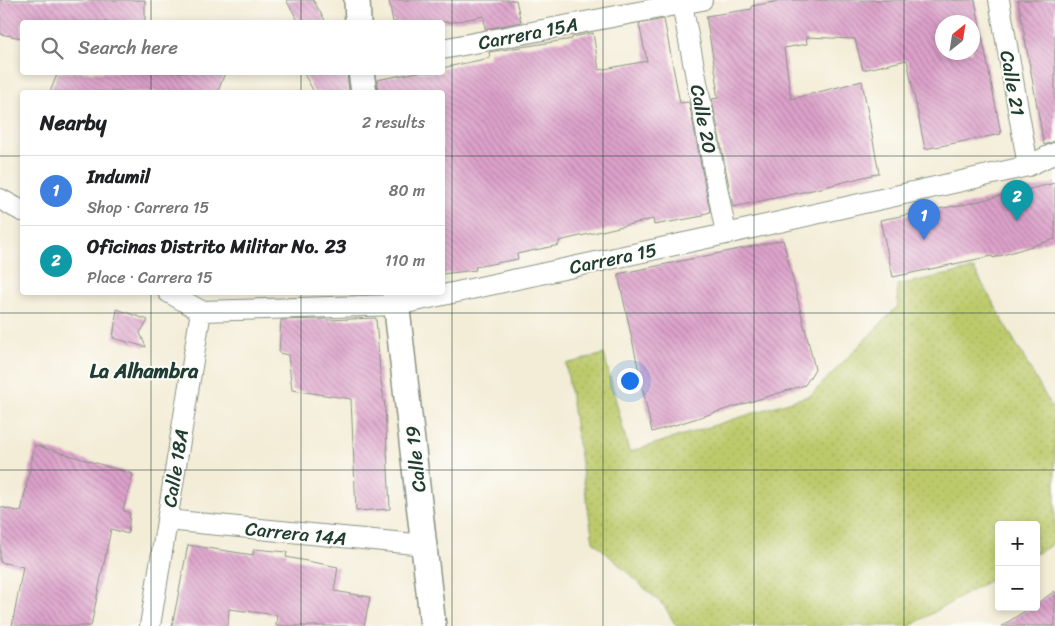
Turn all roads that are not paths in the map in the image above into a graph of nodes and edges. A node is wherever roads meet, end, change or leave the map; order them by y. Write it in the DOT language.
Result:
graph roads {
  1 [pos="356,0"];
  2 [pos="702,0"];
  3 [pos="999,0"];
  4 [pos="682,4"];
  5 [pos="358,20"];
  6 [pos="445,48"];
  7 [pos="361,75"];
  8 [pos="364,90"];
  9 [pos="1055,153"];
  10 [pos="1028,166"];
  11 [pos="0,199"];
  12 [pos="20,210"];
  13 [pos="726,234"];
  14 [pos="445,289"];
  15 [pos="173,295"];
  16 [pos="416,295"];
  17 [pos="396,299"];
  18 [pos="201,311"];
  19 [pos="167,520"];
  20 [pos="425,545"];
  21 [pos="150,626"];
  22 [pos="434,626"];
  1 -- 5 [label="street"];
  2 -- 4 [label="street, Carrera 15A"];
  3 -- 10 [label="street, Calle 21"];
  4 -- 6 [label="street, Carrera 15A"];
  4 -- 13 [label="street, Calle 20"];
  7 -- 8 [label="street"];
  9 -- 10 [label="street, Carrera 15"];
  10 -- 13 [label="street, Carrera 15"];
  11 -- 12 [label="street"];
  13 -- 14 [label="street, Carrera 15"];
  15 -- 18 [label="street"];
  16 -- 17 [label="street, Carrera 15"];
  17 -- 18 [label="street, Carrera 15"];
  17 -- 20 [label="street, Calle 19"];
  18 -- 19 [label="street, Calle 18A"];
  19 -- 20 [label="street, Carrera 14A"];
  19 -- 21 [label="street, Calle 18A"];
  20 -- 22 [label="street, Calle 19"];
}
